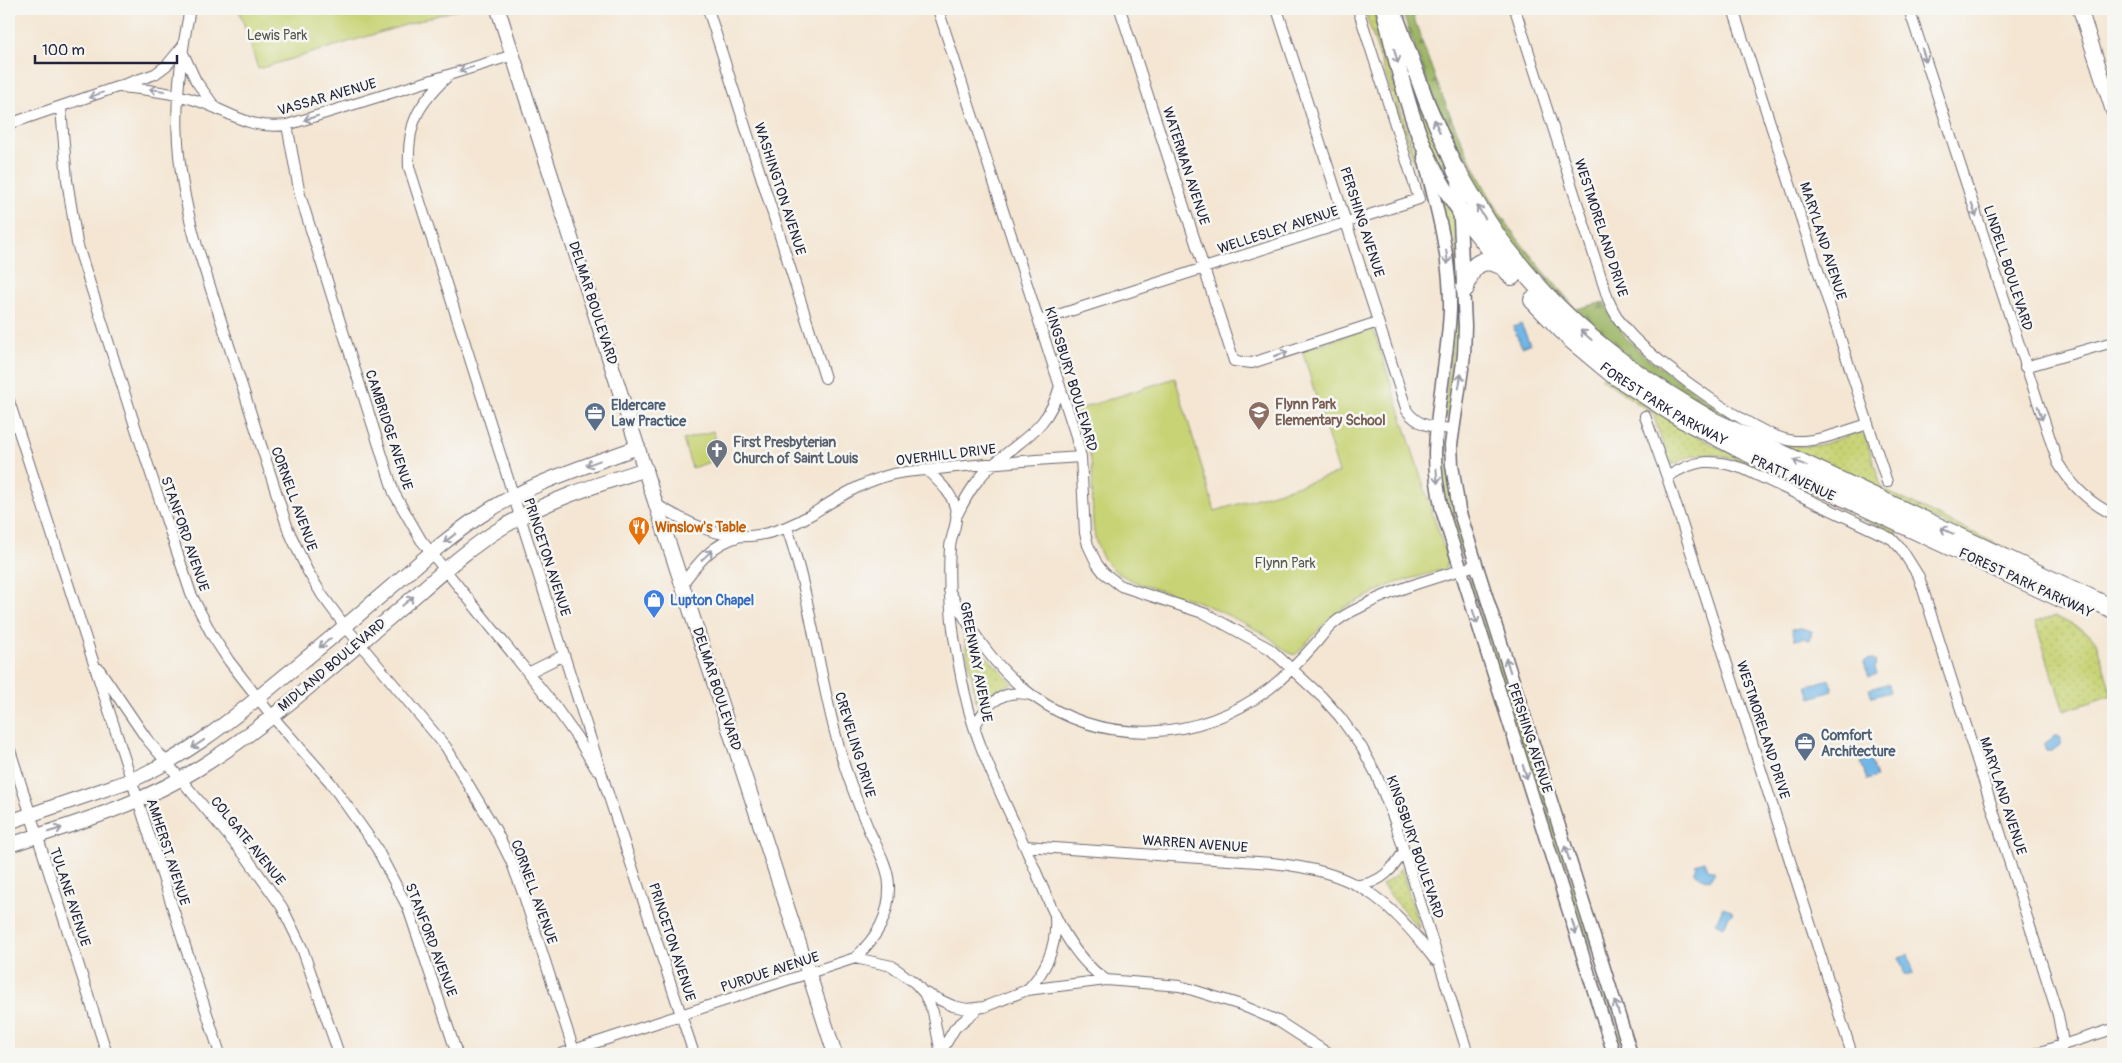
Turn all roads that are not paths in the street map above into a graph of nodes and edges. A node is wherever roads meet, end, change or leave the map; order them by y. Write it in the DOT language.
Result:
graph roads {
  1 [pos="190,9"];
  2 [pos="498,9"];
  3 [pos="708,9"];
  4 [pos="938,9"];
  5 [pos="1120,9"];
  6 [pos="1277,9"];
  7 [pos="1358,9"];
  8 [pos="1384,9"];
  9 [pos="1393,9"];
  10 [pos="1515,9"];
  11 [pos="1733,9"];
  12 [pos="1909,9"];
  13 [pos="2080,9"];
  14 [pos="182,47"];
  15 [pos="513,55"];
  16 [pos="449,75"];
  17 [pos="118,87"];
  18 [pos="177,94"];
  19 [pos="60,108"];
  20 [pos="217,109"];
  21 [pos="2113,111"];
  22 [pos="9,124"];
  23 [pos="287,125"];
  24 [pos="1420,142"];
  25 [pos="1456,170"];
  26 [pos="1461,212"];
  27 [pos="1347,223"];
  28 [pos="1204,268"];
  29 [pos="1506,268"];
  30 [pos="1465,288"];
  31 [pos="1039,321"];
  32 [pos="1378,322"];
  33 [pos="2113,342"];
  34 [pos="2025,367"];
  35 [pos="825,378"];
  36 [pos="1060,386"];
  37 [pos="9,401"];
  38 [pos="1645,416"];
  39 [pos="1868,424"];
  40 [pos="1437,427"];
  41 [pos="1452,429"];
  42 [pos="638,447"];
  43 [pos="1082,457"];
  44 [pos="995,462"];
  45 [pos="646,469"];
  46 [pos="927,470"];
  47 [pos="1667,477"];
  48 [pos="1887,482"];
  49 [pos="513,496"];
  50 [pos="657,505"];
  51 [pos="2113,514"];
  52 [pos="957,515"];
  53 [pos="520,517"];
  54 [pos="787,528"];
  55 [pos="738,537"];
  56 [pos="1902,550"];
  57 [pos="431,553"];
  58 [pos="1476,565"];
  59 [pos="446,570"];
  60 [pos="1461,570"];
  61 [pos="683,583"];
  62 [pos="949,590"];
  63 [pos="2084,602"];
  64 [pos="2113,610"];
  65 [pos="2113,623"];
  66 [pos="345,626"];
  67 [pos="359,643"];
  68 [pos="564,655"];
  69 [pos="92,658"];
  70 [pos="1292,669"];
  71 [pos="528,673"];
  72 [pos="1031,695"];
  73 [pos="258,698"];
  74 [pos="272,716"];
  75 [pos="975,726"];
  76 [pos="9,747"];
  77 [pos="167,763"];
  78 [pos="132,780"];
  79 [pos="180,780"];
  80 [pos="138,801"];
  81 [pos="611,803"];
  82 [pos="30,814"];
  83 [pos="9,822"];
  84 [pos="36,836"];
  85 [pos="9,845"];
  86 [pos="1025,846"];
  87 [pos="1404,851"];
  88 [pos="1359,885"];
  89 [pos="1055,913"];
  90 [pos="855,958"];
  91 [pos="1440,966"];
  92 [pos="810,974"];
  93 [pos="1106,980"];
  94 [pos="1027,990"];
  95 [pos="923,992"];
  96 [pos="979,1008"];
  97 [pos="682,1015"];
  98 [pos="2113,1029"];
  99 [pos="2062,1050"];
  100 [pos="574,1052"];
  101 [pos="1631,1052"];
  102 [pos="941,1053"];
  103 [pos="107,1054"];
  104 [pos="220,1054"];
  105 [pos="339,1054"];
  106 [pos="457,1054"];
  107 [pos="561,1054"];
  108 [pos="694,1054"];
  109 [pos="836,1054"];
  110 [pos="1330,1054"];
  111 [pos="1468,1054"];
  112 [pos="1616,1054"];
  113 [pos="1852,1054"];
  114 [pos="2034,1054"];
  1 -- 14 [label="street, CORNELL AVENUE"];
  2 -- 15 [label="main road, DELMAR BOULEVARD"];
  3 -- 35 [label="street, WASHINGTON AVENUE"];
  4 -- 31 [label="street, KINGSBURY BOULEVARD"];
  5 -- 28 [label="street, WATERMAN AVENUE"];
  6 -- 27 [label="street, PERSHING AVENUE"];
  7 -- 27 [label="street, WELLESLEY AVENUE"];
  8 -- 24 [label="main road, FOREST PARK PARKWAY, one-way"];
  25 -- 9 [label="main road, FOREST PARK PARKWAY, one-way"];
  10 -- 39 [label="street, WESTMORELAND DRIVE"];
  11 -- 39 [label="street, MARYLAND AVENUE"];
  12 -- 34 [label="street, LINDELL BOULEVARD, one-way"];
  13 -- 21 [label="main road"];
  14 -- 17 [label="street"];
  14 -- 18 [label="street, CORNELL AVENUE"];
  14 -- 20 [label="street"];
  15 -- 16 [label="street, VASSAR AVENUE, one-way"];
  15 -- 42 [label="main road, DELMAR BOULEVARD"];
  16 -- 23 [label="street, VASSAR AVENUE, one-way"];
  16 -- 49 [label="street, PRINCETON AVENUE"];
  18 -- 17 [label="street, VASSAR AVENUE, one-way"];
  17 -- 19 [label="street, one-way"];
  18 -- 20 [label="street, VASSAR AVENUE"];
  18 -- 66 [label="street, CORNELL AVENUE"];
  19 -- 22 [label="street"];
  19 -- 73 [label="street, STANFORD AVENUE"];
  20 -- 23 [label="street, VASSAR AVENUE"];
  23 -- 57 [label="street, CAMBRIDGE AVENUE"];
  24 -- 26 [label="main road, FOREST PARK PARKWAY"];
  24 -- 40 [label="street, PERSHING AVENUE, one-way"];
  25 -- 26 [label="street, PERSHING AVENUE"];
  63 -- 25 [label="highway, FOREST PARK PARKWAY, one-way"];
  26 -- 29 [label="highway, FOREST PARK PARKWAY"];
  26 -- 30 [label="street, PERSHING AVENUE"];
  27 -- 28 [label="street, WELLESLEY AVENUE"];
  27 -- 32 [label="street, PERSHING AVENUE"];
  28 -- 31 [label="street, WELLESLEY AVENUE"];
  28 -- 32 [label="street, WATERMAN AVENUE, one-way"];
  29 -- 30 [label="highway"];
  29 -- 63 [label="highway, FOREST PARK PARKWAY"];
  41 -- 30 [label="street, PERSHING AVENUE, one-way"];
  31 -- 36 [label="street, KINGSBURY BOULEVARD"];
  32 -- 40 [label="street, PERSHING AVENUE"];
  33 -- 34 [label="street"];
  34 -- 51 [label="street, LINDELL BOULEVARD, one-way"];
  36 -- 43 [label="street, KINGSBURY BOULEVARD"];
  36 -- 44 [label="street, GREENWAY AVENUE"];
  37 -- 69 [label="street, AMHERST AVENUE"];
  38 -- 47 [label="street, WESTMORELAND DRIVE"];
  39 -- 48 [label="street, MARYLAND AVENUE"];
  40 -- 41 [label="street, PERSHING AVENUE"];
  40 -- 60 [label="street, PERSHING AVENUE, one-way"];
  41 -- 58 [label="street, PERSHING AVENUE"];
  42 -- 45 [label="main road, DELMAR BOULEVARD"];
  42 -- 49 [label="main road, MIDLAND BOULEVARD, one-way"];
  43 -- 44 [label="street, OVERHILL DRIVE"];
  43 -- 70 [label="street, KINGSBURY BOULEVARD"];
  44 -- 46 [label="street, OVERHILL DRIVE"];
  44 -- 52 [label="street, GREENWAY AVENUE"];
  45 -- 50 [label="main road, DELMAR BOULEVARD"];
  45 -- 53 [label="main road, MIDLAND BOULEVARD"];
  46 -- 52 [label="street"];
  46 -- 54 [label="street, OVERHILL DRIVE"];
  47 -- 56 [label="street, PRATT AVENUE"];
  47 -- 113 [label="street, WESTMORELAND DRIVE"];
  49 -- 53 [label="street, PRINCETON AVENUE"];
  49 -- 57 [label="main road, MIDLAND BOULEVARD, one-way"];
  50 -- 55 [label="street, OVERHILL DRIVE"];
  50 -- 61 [label="main road, DELMAR BOULEVARD"];
  52 -- 62 [label="street, GREENWAY AVENUE"];
  53 -- 59 [label="main road, MIDLAND BOULEVARD"];
  53 -- 68 [label="street, PRINCETON AVENUE"];
  54 -- 55 [label="street, OVERHILL DRIVE"];
  54 -- 90 [label="street, CREVELING DRIVE"];
  61 -- 55 [label="street, OVERHILL DRIVE, one-way"];
  56 -- 99 [label="street, MARYLAND AVENUE"];
  57 -- 59 [label="street, CAMBRIDGE AVENUE"];
  57 -- 66 [label="main road, MIDLAND BOULEVARD"];
  58 -- 60 [label="street"];
  101 -- 58 [label="street, PERSHING AVENUE, one-way"];
  67 -- 59 [label="main road, MIDLAND BOULEVARD, one-way"];
  59 -- 71 [label="street, CAMBRIDGE AVENUE"];
  60 -- 70 [label="street"];
  60 -- 112 [label="street, PERSHING AVENUE, one-way"];
  61 -- 92 [label="main road, DELMAR BOULEVARD"];
  62 -- 72 [label="street"];
  62 -- 75 [label="street, GREENWAY AVENUE"];
  63 -- 64 [label="highway, FOREST PARK PARKWAY"];
  63 -- 65 [label="highway, FOREST PARK PARKWAY"];
  66 -- 67 [label="street, CORNELL AVENUE"];
  66 -- 73 [label="main road, MIDLAND BOULEVARD, one-way"];
  67 -- 74 [label="main road, MIDLAND BOULEVARD"];
  67 -- 100 [label="street, CORNELL AVENUE"];
  68 -- 71 [label="street"];
  68 -- 81 [label="street, PRINCETON AVENUE"];
  69 -- 77 [label="street, AMHERST AVENUE"];
  69 -- 78 [label="street, AMHERST AVENUE"];
  70 -- 72 [label="street"];
  70 -- 87 [label="street, KINGSBURY BOULEVARD"];
  71 -- 81 [label="street, CAMBRIDGE AVENUE"];
  72 -- 75 [label="street"];
  73 -- 74 [label="street, STANFORD AVENUE"];
  73 -- 77 [label="main road, MIDLAND BOULEVARD, one-way"];
  74 -- 79 [label="main road, MIDLAND BOULEVARD"];
  74 -- 106 [label="street, STANFORD AVENUE"];
  75 -- 86 [label="street, GREENWAY AVENUE"];
  76 -- 82 [label="street, TULANE AVENUE"];
  77 -- 78 [label="main road, MIDLAND BOULEVARD"];
  77 -- 79 [label="street, COLGATE AVENUE"];
  78 -- 80 [label="street, AMHERST AVENUE"];
  78 -- 82 [label="main road, MIDLAND BOULEVARD"];
  79 -- 80 [label="main road, MIDLAND BOULEVARD"];
  79 -- 105 [label="street, COLGATE AVENUE"];
  84 -- 80 [label="main road, MIDLAND BOULEVARD, one-way"];
  80 -- 104 [label="street, AMHERST AVENUE"];
  81 -- 97 [label="street, PRINCETON AVENUE"];
  82 -- 83 [label="main road, MIDLAND BOULEVARD"];
  82 -- 84 [label="street, TULANE AVENUE"];
  84 -- 85 [label="main road, MIDLAND BOULEVARD"];
  84 -- 103 [label="street, TULANE AVENUE"];
  86 -- 88 [label="street, WARREN AVENUE"];
  86 -- 89 [label="street, GREENWAY AVENUE"];
  87 -- 88 [label="street"];
  87 -- 91 [label="street, KINGSBURY BOULEVARD"];
  88 -- 91 [label="street, WARREN AVENUE"];
  89 -- 93 [label="street, GREENWAY AVENUE"];
  89 -- 94 [label="street, GREENWAY AVENUE"];
  90 -- 92 [label="street, PURDUE AVENUE"];
  90 -- 95 [label="street"];
  91 -- 111 [label="street, KINGSBURY BOULEVARD"];
  92 -- 97 [label="street, PURDUE AVENUE"];
  92 -- 109 [label="main road, DELMAR BOULEVARD"];
  93 -- 94 [label="street"];
  93 -- 110 [label="street"];
  94 -- 96 [label="street"];
  95 -- 96 [label="street"];
  95 -- 102 [label="street"];
  96 -- 102 [label="street"];
  97 -- 100 [label="street, PURDUE AVENUE"];
  97 -- 108 [label="street, PRINCETON AVENUE"];
  98 -- 99 [label="street"];
  99 -- 114 [label="street"];
  100 -- 107 [label="street, PURDUE AVENUE"];
  101 -- 112 [label="street"];
}
